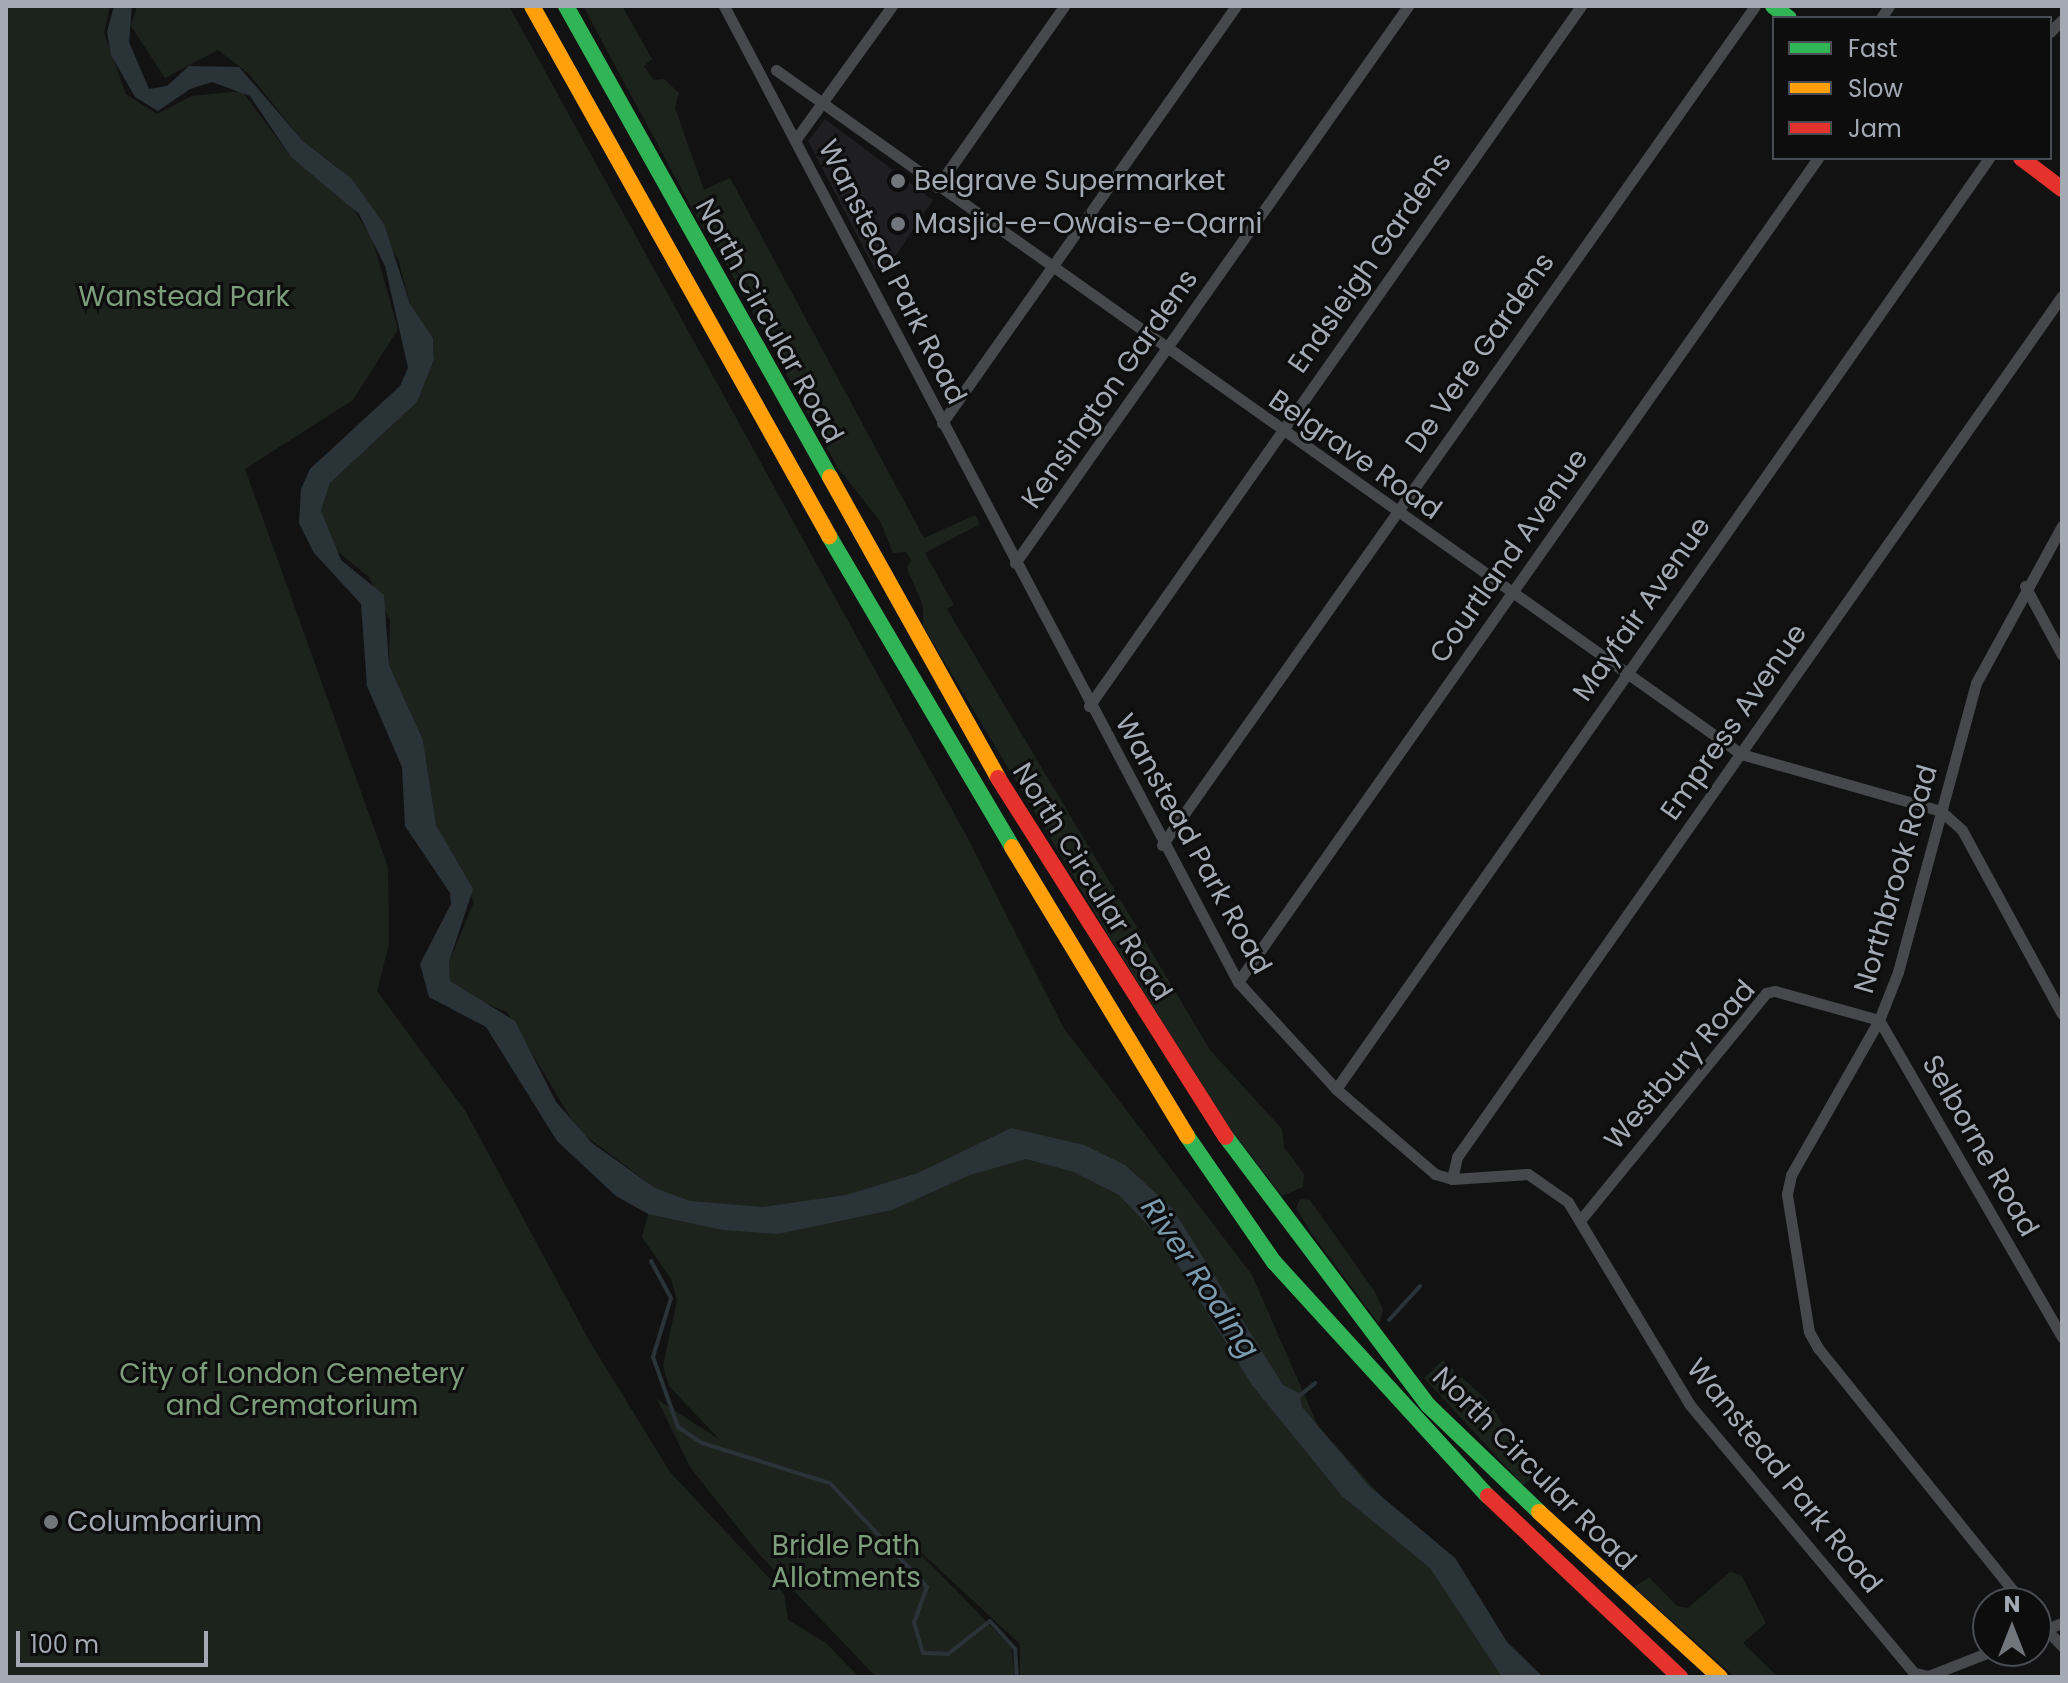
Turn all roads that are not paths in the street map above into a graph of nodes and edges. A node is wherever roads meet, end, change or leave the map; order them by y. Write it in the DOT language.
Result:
graph roads {
  1 [pos="532,6"];
  2 [pos="566,6"];
  3 [pos="724,6"];
  4 [pos="892,6"];
  5 [pos="1064,6"];
  6 [pos="1236,6"];
  7 [pos="1408,6"];
  8 [pos="1581,6"];
  9 [pos="1755,6"];
  10 [pos="776,70"];
  11 [pos="820,108"];
  12 [pos="796,139"];
  13 [pos="1817,160"];
  14 [pos="1988,160"];
  15 [pos="2024,160"];
  16 [pos="937,187"];
  17 [pos="2062,189"];
  18 [pos="1051,269"];
  19 [pos="2062,296"];
  20 [pos="1166,351"];
  21 [pos="942,423"];
  22 [pos="1281,432"];
  23 [pos="1395,513"];
  24 [pos="2062,526"];
  25 [pos="1015,563"];
  26 [pos="2025,586"];
  27 [pos="1511,595"];
  28 [pos="2062,655"];
  29 [pos="1626,674"];
  30 [pos="1089,706"];
  31 [pos="1741,754"];
  32 [pos="1941,811"];
  33 [pos="1162,845"];
  34 [pos="1238,982"];
  35 [pos="2062,1014"];
  36 [pos="1879,1020"];
  37 [pos="1336,1089"];
  38 [pos="1452,1179"];
  39 [pos="1582,1218"];
  40 [pos="2062,1337"];
  41 [pos="2010,1587"];
  42 [pos="1972,1658"];
  43 [pos="1919,1676"];
  44 [pos="1680,1677"];
  45 [pos="1720,1677"];
  1 -- 44 [label="main road, North Circular Road"];
  2 -- 45 [label="main road, North Circular Road"];
  3 -- 12 [label="street, Wanstead Park Road"];
  4 -- 11 [label="street"];
  5 -- 16 [label="street"];
  6 -- 18 [label="street"];
  7 -- 20 [label="street, Kensington Gardens"];
  8 -- 22 [label="street, Endsleigh Gardens"];
  9 -- 23 [label="street, De Vere Gardens"];
  10 -- 11 [label="street, Belgrave Road"];
  11 -- 12 [label="street"];
  11 -- 16 [label="street, Belgrave Road"];
  12 -- 21 [label="street, Wanstead Park Road"];
  13 -- 27 [label="street, Courtland Avenue"];
  14 -- 29 [label="street, Mayfair Avenue"];
  15 -- 17 [label="main road"];
  16 -- 18 [label="street, Belgrave Road"];
  18 -- 20 [label="street, Belgrave Road"];
  18 -- 21 [label="street"];
  19 -- 31 [label="street, Empress Avenue"];
  20 -- 22 [label="street, Belgrave Road"];
  20 -- 25 [label="street, Kensington Gardens"];
  21 -- 25 [label="street, Wanstead Park Road"];
  22 -- 23 [label="street, Belgrave Road"];
  22 -- 30 [label="street, Endsleigh Gardens"];
  23 -- 27 [label="street, Belgrave Road"];
  23 -- 33 [label="street, De Vere Gardens"];
  24 -- 26 [label="street, Northbrook Road"];
  25 -- 30 [label="street, Wanstead Park Road"];
  26 -- 28 [label="street"];
  26 -- 32 [label="street, Northbrook Road"];
  27 -- 29 [label="street, Belgrave Road"];
  27 -- 34 [label="street, Courtland Avenue"];
  29 -- 31 [label="street, Belgrave Road"];
  29 -- 37 [label="street, Mayfair Avenue"];
  30 -- 33 [label="street, Wanstead Park Road"];
  31 -- 32 [label="street, Belgrave Road"];
  31 -- 38 [label="street, Empress Avenue"];
  32 -- 35 [label="street"];
  32 -- 36 [label="street, Northbrook Road"];
  33 -- 34 [label="street, Wanstead Park Road"];
  34 -- 37 [label="street, Wanstead Park Road"];
  36 -- 39 [label="street, Westbury Road"];
  36 -- 40 [label="street, Selborne Road"];
  36 -- 41 [label="street, Northbrook Road"];
  37 -- 38 [label="street, Wanstead Park Road"];
  38 -- 39 [label="street, Wanstead Park Road"];
  39 -- 43 [label="street, Wanstead Park Road"];
  42 -- 43 [label="street"];
}
